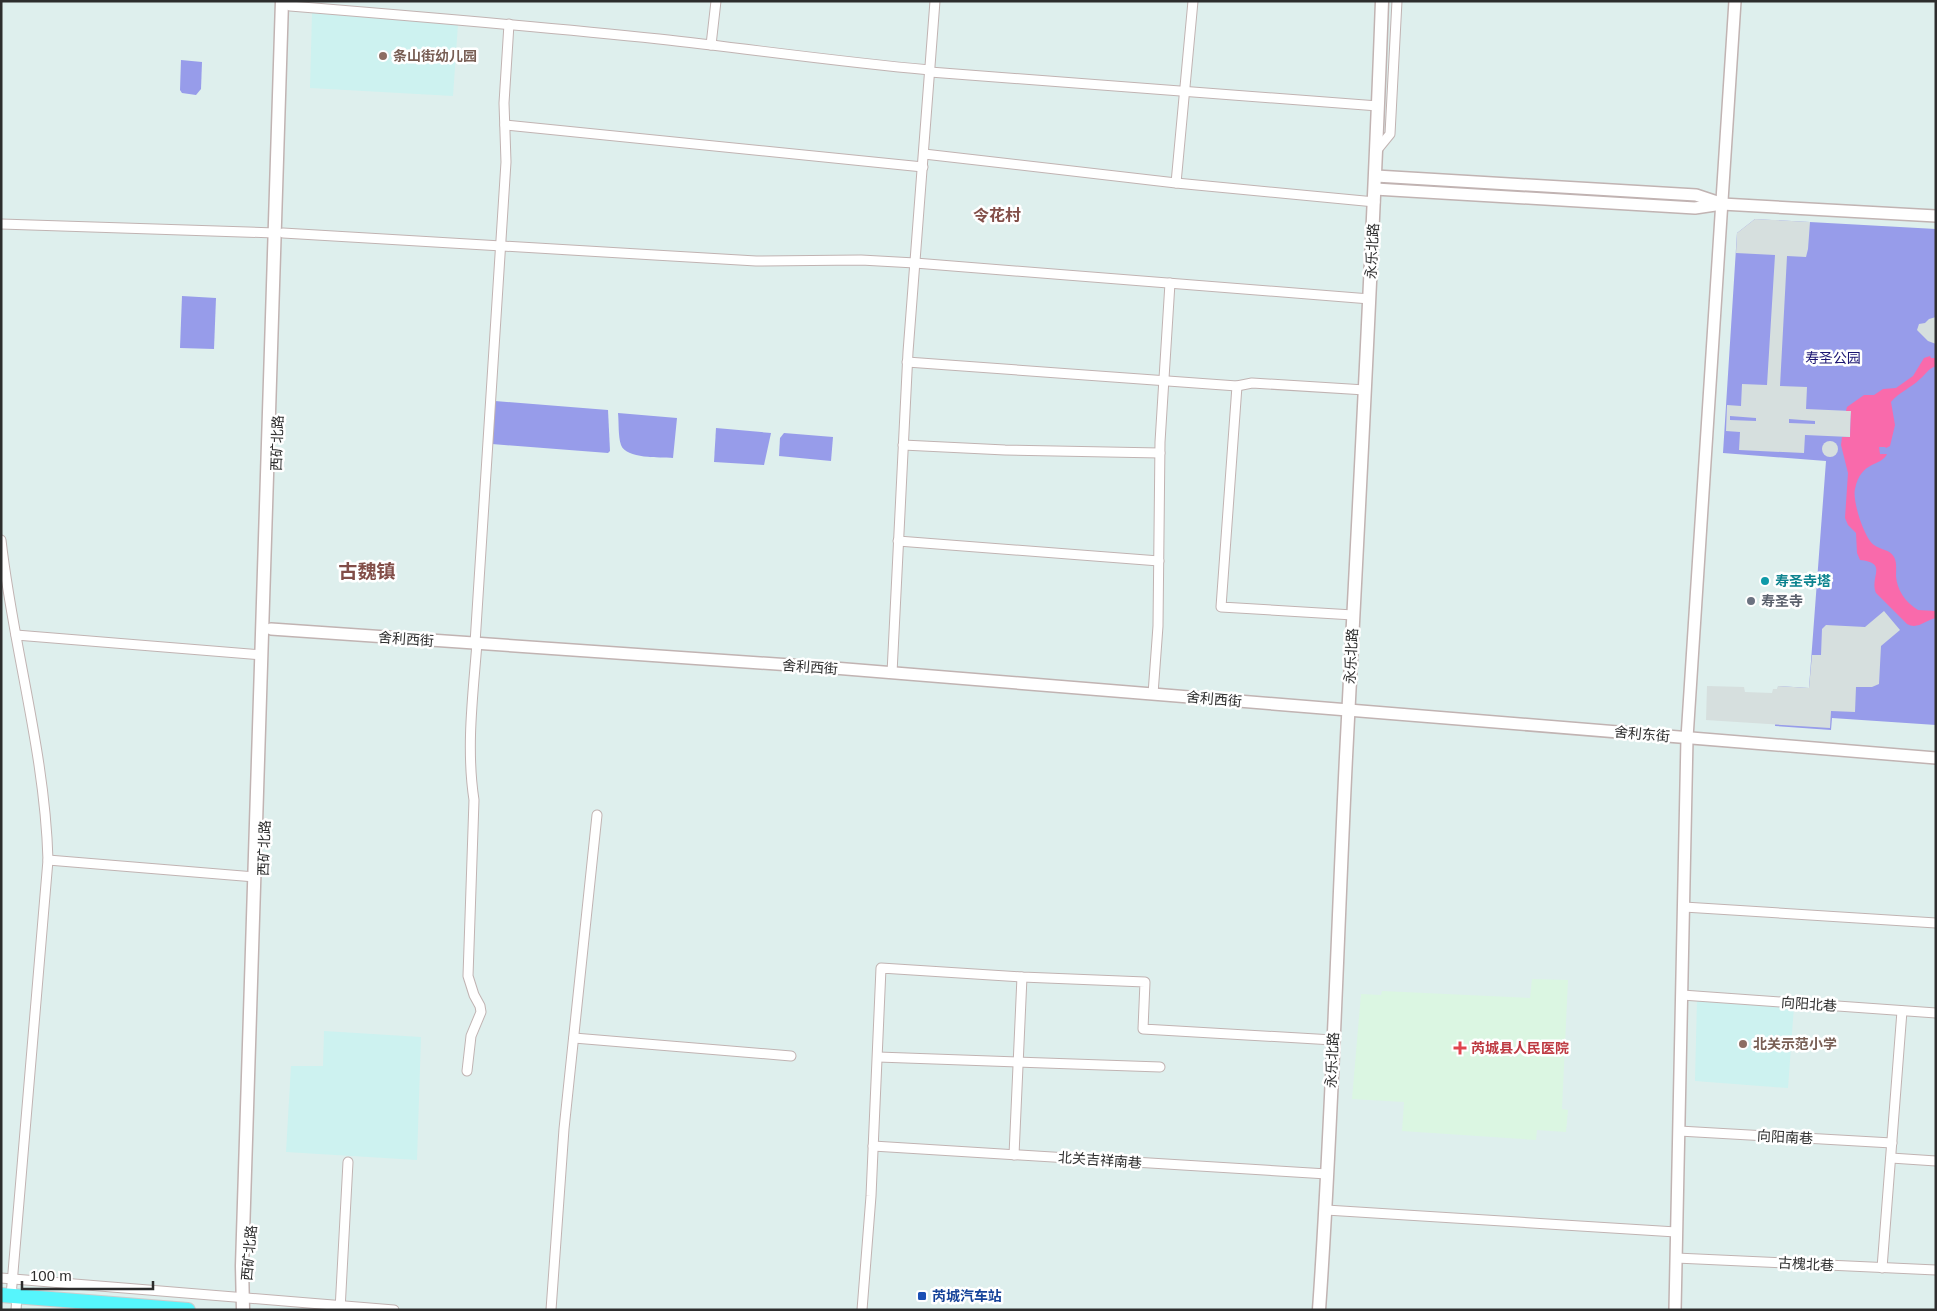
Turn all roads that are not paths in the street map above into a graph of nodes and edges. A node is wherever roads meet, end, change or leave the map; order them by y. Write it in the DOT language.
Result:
graph roads {
  1 [pos="716,1"];
  2 [pos="935,1"];
  3 [pos="1193,1"];
  4 [pos="1382,1"];
  5 [pos="1397,1"];
  6 [pos="1735,1"];
  7 [pos="288,3"];
  8 [pos="509,24"];
  9 [pos="712,46"];
  10 [pos="930,71"];
  11 [pos="1184,92"];
  12 [pos="1378,106"];
  13 [pos="505,125"];
  14 [pos="1377,150"];
  15 [pos="924,154"];
  16 [pos="923,167"];
  17 [pos="1376,176"];
  18 [pos="1176,183"];
  19 [pos="1375,196"];
  20 [pos="1722,204"];
  21 [pos="1936,216"];
  22 [pos="1,224"];
  23 [pos="279,233"];
  24 [pos="500,246"];
  25 [pos="915,263"];
  26 [pos="1170,283"];
  27 [pos="1370,298"];
  28 [pos="908,362"];
  29 [pos="1164,381"];
  30 [pos="1237,386"];
  31 [pos="1365,390"];
  32 [pos="903,444"];
  33 [pos="1160,453"];
  34 [pos="1,540"];
  35 [pos="898,541"];
  36 [pos="1159,561"];
  37 [pos="1354,615"];
  38 [pos="271,629"];
  39 [pos="16,635"];
  40 [pos="476,643"];
  41 [pos="262,655"];
  42 [pos="892,673"];
  43 [pos="1153,694"];
  44 [pos="1348,710"];
  45 [pos="1687,738"];
  46 [pos="1936,758"];
  47 [pos="597,815"];
  48 [pos="48,860"];
  49 [pos="255,877"];
  50 [pos="1684,907"];
  51 [pos="1936,923"];
  52 [pos="1022,977"];
  53 [pos="1682,995"];
  54 [pos="1902,1011"];
  55 [pos="1936,1013"];
  56 [pos="574,1038"];
  57 [pos="1333,1040"];
  58 [pos="791,1056"];
  59 [pos="878,1057"];
  60 [pos="1018,1062"];
  61 [pos="1160,1067"];
  62 [pos="467,1070"];
  63 [pos="1679,1131"];
  64 [pos="1892,1143"];
  65 [pos="873,1146"];
  66 [pos="1014,1155"];
  67 [pos="1891,1158"];
  68 [pos="1936,1161"];
  69 [pos="348,1162"];
  70 [pos="1327,1174"];
  71 [pos="1326,1210"];
  72 [pos="1676,1232"];
  73 [pos="1676,1258"];
  74 [pos="1882,1268"];
  75 [pos="1936,1270"];
  76 [pos="1,1278"];
  77 [pos="13,1279"];
  78 [pos="11,1299"];
  79 [pos="244,1304"];
  80 [pos="341,1308"];
  81 [pos="188,1310"];
  82 [pos="394,1310"];
  83 [pos="551,1310"];
  84 [pos="862,1310"];
  85 [pos="1319,1310"];
  86 [pos="1675,1310"];
  1 -- 9 [label="street"];
  2 -- 10 [label="street"];
  3 -- 11 [label="street"];
  4 -- 12 [label="main road, 永乐北路"];
  5 -- 14 [label="street"];
  6 -- 20 [label="street"];
  7 -- 8 [label="street"];
  7 -- 23 [label="main road, 西矿北路"];
  8 -- 9 [label="street"];
  8 -- 13 [label="street"];
  9 -- 10 [label="street"];
  10 -- 11 [label="street"];
  10 -- 15 [label="street"];
  11 -- 12 [label="street"];
  11 -- 18 [label="street"];
  12 -- 14 [label="main road, 永乐北路"];
  13 -- 16 [label="street"];
  13 -- 24 [label="street"];
  14 -- 17 [label="main road, 永乐北路"];
  15 -- 16 [label="street"];
  15 -- 18 [label="street"];
  16 -- 25 [label="street"];
  17 -- 19 [label="main road, 永乐北路"];
  17 -- 20 [label="street"];
  18 -- 19 [label="street"];
  19 -- 20 [label="street"];
  19 -- 27 [label="main road, 永乐北路"];
  20 -- 21 [label="street"];
  20 -- 45 [label="street"];
  22 -- 23 [label="street"];
  23 -- 24 [label="street"];
  23 -- 38 [label="main road, 西矿北路"];
  23 -- 41 [label="main road, 西矿北路"];
  24 -- 25 [label="street"];
  24 -- 40 [label="street"];
  25 -- 26 [label="street"];
  25 -- 28 [label="street"];
  26 -- 27 [label="street"];
  26 -- 29 [label="street"];
  27 -- 31 [label="main road, 永乐北路"];
  28 -- 29 [label="street"];
  28 -- 32 [label="street"];
  29 -- 30 [label="street"];
  29 -- 33 [label="street"];
  30 -- 31 [label="street"];
  30 -- 37 [label="street"];
  31 -- 37 [label="main road, 永乐北路"];
  32 -- 33 [label="street"];
  32 -- 35 [label="street"];
  33 -- 36 [label="street"];
  34 -- 39 [label="street"];
  35 -- 36 [label="street"];
  35 -- 42 [label="street"];
  36 -- 43 [label="street"];
  37 -- 44 [label="main road, 永乐北路"];
  38 -- 40 [label="street, 舍利西街"];
  38 -- 79 [label="main road, 西矿北路"];
  39 -- 41 [label="street"];
  39 -- 48 [label="street"];
  40 -- 42 [label="street, 舍利西街"];
  40 -- 62 [label="street"];
  41 -- 49 [label="main road, 西矿北路"];
  42 -- 43 [label="street, 舍利西街"];
  43 -- 44 [label="street, 舍利西街"];
  44 -- 45 [label="street, 舍利东街"];
  44 -- 57 [label="main road, 永乐北路"];
  45 -- 46 [label="street, 舍利东街"];
  45 -- 50 [label="street"];
  47 -- 56 [label="street"];
  48 -- 49 [label="street"];
  48 -- 77 [label="street"];
  49 -- 79 [label="main road, 西矿北路"];
  50 -- 51 [label="street"];
  50 -- 53 [label="street"];
  52 -- 57 [label="street"];
  52 -- 59 [label="street"];
  52 -- 60 [label="street"];
  53 -- 54 [label="street, 向阳北巷"];
  53 -- 63 [label="street"];
  54 -- 55 [label="street, 向阳北巷"];
  54 -- 64 [label="street"];
  56 -- 58 [label="street"];
  56 -- 83 [label="street"];
  57 -- 70 [label="main road, 永乐北路"];
  59 -- 60 [label="street"];
  59 -- 65 [label="street"];
  60 -- 61 [label="street"];
  60 -- 66 [label="street"];
  63 -- 64 [label="street, 向阳南巷"];
  63 -- 72 [label="street"];
  64 -- 67 [label="street"];
  65 -- 66 [label="street, 北关吉祥南巷"];
  65 -- 84 [label="street"];
  66 -- 70 [label="street, 北关吉祥南巷"];
  67 -- 68 [label="street"];
  67 -- 74 [label="street"];
  69 -- 80 [label="street"];
  70 -- 71 [label="main road, 永乐北路"];
  71 -- 72 [label="street"];
  71 -- 85 [label="main road, 永乐北路"];
  72 -- 73 [label="street"];
  73 -- 74 [label="street, 古槐北巷"];
  73 -- 86 [label="street"];
  74 -- 75 [label="street, 古槐北巷"];
  76 -- 77 [label="street"];
  77 -- 78 [label="street"];
  77 -- 79 [label="street"];
  78 -- 81 [label="main road"];
  79 -- 80 [label="street"];
  80 -- 82 [label="street"];
}
